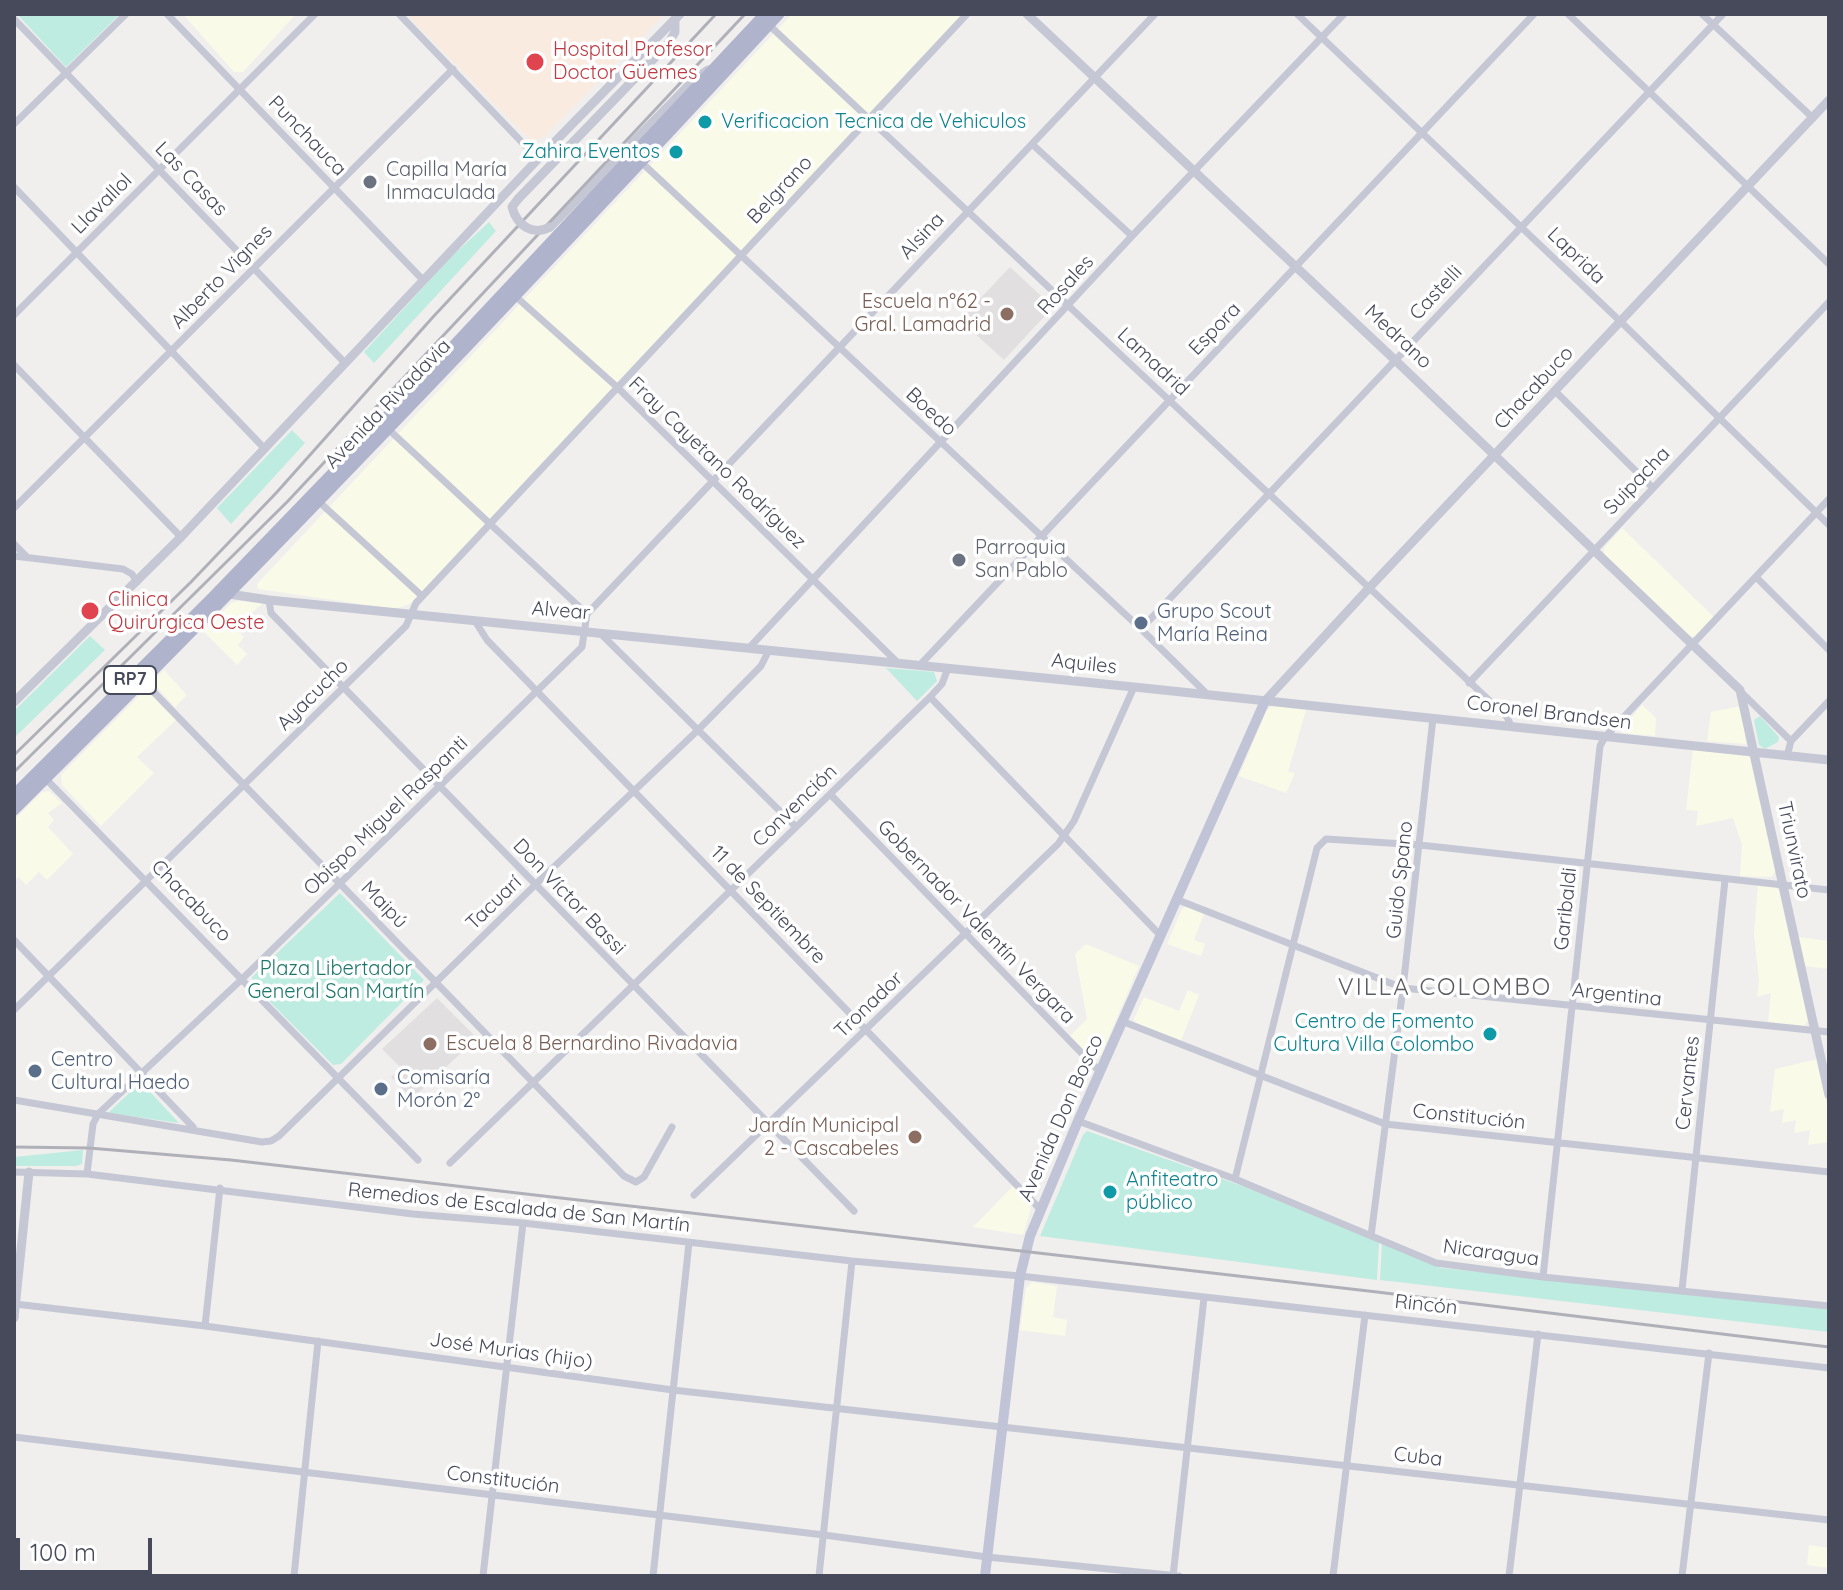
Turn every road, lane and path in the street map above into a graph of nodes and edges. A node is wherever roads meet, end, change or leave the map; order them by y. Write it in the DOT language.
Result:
graph roads {
  1 [pos="126,14"];
  2 [pos="167,14"];
  3 [pos="315,14"];
  4 [pos="399,14"];
  5 [pos="779,14"];
  6 [pos="967,14"];
  7 [pos="1027,14"];
  8 [pos="1155,14"];
  9 [pos="1297,14"];
  10 [pos="1344,14"];
  11 [pos="1534,14"];
  12 [pos="1568,14"];
  13 [pos="1702,14"];
  14 [pos="1723,14"];
  15 [pos="678,16"];
  16 [pos="14,19"];
  17 [pos="767,20"];
  18 [pos="1713,25"];
  19 [pos="1322,37"];
  20 [pos="721,62"];
  21 [pos="453,69"];
  22 [pos="66,73"];
  23 [pos="1095,77"];
  24 [pos="240,90"];
  25 [pos="1649,92"];
  26 [pos="1829,100"];
  27 [pos="1813,118"];
  28 [pos="869,120"];
  29 [pos="14,124"];
  30 [pos="1422,132"];
  31 [pos="1032,144"];
  32 [pos="636,158"];
  33 [pos="538,159"];
  34 [pos="160,169"];
  35 [pos="1195,171"];
  36 [pos="1748,185"];
  37 [pos="14,187"];
  38 [pos="334,187"];
  39 [pos="968,211"];
  40 [pos="1521,226"];
  41 [pos="1132,236"];
  42 [pos="77,252"];
  43 [pos="740,255"];
  44 [pos="1829,264"];
  45 [pos="1296,266"];
  46 [pos="254,267"];
  47 [pos="423,280"];
  48 [pos="511,293"];
  49 [pos="1829,302"];
  50 [pos="1069,306"];
  51 [pos="14,315"];
  52 [pos="1621,322"];
  53 [pos="840,348"];
  54 [pos="172,351"];
  55 [pos="1395,360"];
  56 [pos="344,362"];
  57 [pos="14,365"];
  58 [pos="617,387"];
  59 [pos="1556,392"];
  60 [pos="1169,400"];
  61 [pos="1719,418"];
  62 [pos="385,426"];
  63 [pos="83,437"];
  64 [pos="941,443"];
  65 [pos="264,448"];
  66 [pos="1496,455"];
  67 [pos="714,481"];
  68 [pos="1653,488"];
  69 [pos="1269,494"];
  70 [pos="315,498"];
  71 [pos="1829,499"];
  72 [pos="14,508"];
  73 [pos="1816,513"];
  74 [pos="490,523"];
  75 [pos="1829,525"];
  76 [pos="181,537"];
  77 [pos="1042,537"];
  78 [pos="14,544"];
  79 [pos="1594,549"];
  80 [pos="14,556"];
  81 [pos="26,556"];
  82 [pos="813,578"];
  83 [pos="1757,578"];
  84 [pos="137,582"];
  85 [pos="1369,588"];
  86 [pos="225,591"];
  87 [pos="422,596"];
  88 [pos="269,600"];
  89 [pos="587,614"];
  90 [pos="412,615"];
  91 [pos="475,621"];
  92 [pos="1141,629"];
  93 [pos="584,631"];
  94 [pos="599,633"];
  95 [pos="1693,644"];
  96 [pos="749,648"];
  97 [pos="769,650"];
  98 [pos="1829,650"];
  99 [pos="899,664"];
  100 [pos="919,666"];
  101 [pos="948,668"];
  102 [pos="143,681"];
  103 [pos="1469,683"];
  104 [pos="344,687"];
  105 [pos="1134,687"];
  106 [pos="1740,690"];
  107 [pos="538,691"];
  108 [pos="1207,694"];
  109 [pos="930,697"];
  110 [pos="1265,701"];
  111 [pos="1829,701"];
  112 [pos="14,702"];
  113 [pos="1433,718"];
  114 [pos="1511,726"];
  115 [pos="697,731"];
  116 [pos="1605,737"];
  117 [pos="1791,741"];
  118 [pos="1754,753"];
  119 [pos="1787,756"];
  120 [pos="1829,760"];
  121 [pos="42,775"];
  122 [pos="245,785"];
  123 [pos="440,786"];
  124 [pos="634,790"];
  125 [pos="830,794"];
  126 [pos="14,795"];
  127 [pos="14,810"];
  128 [pos="796,827"];
  129 [pos="1063,836"];
  130 [pos="1420,845"];
  131 [pos="1587,863"];
  132 [pos="1725,880"];
  133 [pos="147,881"];
  134 [pos="340,883"];
  135 [pos="536,884"];
  136 [pos="1784,884"];
  137 [pos="1829,890"];
  138 [pos="731,891"];
  139 [pos="1178,900"];
  140 [pos="965,933"];
  141 [pos="1161,936"];
  142 [pos="14,940"];
  143 [pos="1293,944"];
  144 [pos="49,976"];
  145 [pos="241,980"];
  146 [pos="436,982"];
  147 [pos="632,985"];
  148 [pos="1403,988"];
  149 [pos="1572,1006"];
  150 [pos="14,1010"];
  151 [pos="1711,1021"];
  152 [pos="1124,1022"];
  153 [pos="868,1029"];
  154 [pos="1815,1030"];
  155 [pos="1829,1032"];
  156 [pos="1100,1072"];
  157 [pos="142,1073"];
  158 [pos="1260,1076"];
  159 [pos="339,1078"];
  160 [pos="533,1081"];
  161 [pos="1829,1095"];
  162 [pos="14,1100"];
  163 [pos="98,1114"];
  164 [pos="1078,1121"];
  165 [pos="768,1124"];
  166 [pos="1385,1124"];
  167 [pos="672,1127"];
  168 [pos="195,1129"];
  169 [pos="1559,1143"];
  170 [pos="1696,1158"];
  171 [pos="418,1160"];
  172 [pos="450,1163"];
  173 [pos="14,1172"];
  174 [pos="29,1172"];
  175 [pos="1829,1172"];
  176 [pos="87,1174"];
  177 [pos="1235,1179"];
  178 [pos="220,1188"];
  179 [pos="694,1195"];
  180 [pos="1041,1210"];
  181 [pos="854,1211"];
  182 [pos="523,1223"];
  183 [pos="1371,1236"];
  184 [pos="689,1243"];
  185 [pos="852,1261"];
  186 [pos="1020,1276"];
  187 [pos="1543,1277"];
  188 [pos="1682,1290"];
  189 [pos="1204,1298"];
  190 [pos="15,1304"];
  191 [pos="1829,1306"];
  192 [pos="1365,1315"];
  193 [pos="14,1318"];
  194 [pos="205,1326"];
  195 [pos="1538,1334"];
  196 [pos="318,1341"];
  197 [pos="1709,1353"];
  198 [pos="508,1366"];
  199 [pos="1829,1368"];
  200 [pos="673,1390"];
  201 [pos="837,1408"];
  202 [pos="1002,1426"];
  203 [pos="14,1437"];
  204 [pos="1187,1447"];
  205 [pos="1346,1465"];
  206 [pos="306,1471"];
  207 [pos="1521,1485"];
  208 [pos="492,1494"];
  209 [pos="1690,1504"];
  210 [pos="658,1517"];
  211 [pos="1829,1520"];
  212 [pos="824,1535"];
  213 [pos="987,1557"];
  214 [pos="294,1576"];
  215 [pos="483,1576"];
  216 [pos="653,1576"];
  217 [pos="819,1576"];
  218 [pos="985,1576"];
  219 [pos="1175,1576"];
  220 [pos="1333,1576"];
  221 [pos="1509,1576"];
  222 [pos="1682,1576"];
  1 -- 22 [label="street"];
  2 -- 24 [label="street, Punchauca"];
  3 -- 24 [label="street, Llavallol"];
  4 -- 21 [label="street"];
  5 -- 17 [label="main road, Avenida Rivadavia / RP7"];
  6 -- 28 [label="street, Belgrano"];
  7 -- 23 [label="street, Medrano"];
  8 -- 23 [label="street, Alsina"];
  9 -- 19 [label="street, Laprida"];
  10 -- 19 [label="street, Rosales"];
  11 -- 30 [label="street, Espora"];
  12 -- 25 [label="street"];
  13 -- 18 [label="street"];
  14 -- 18 [label="street, Castelli"];
  15 -- 20 [label="street, bridge"];
  15 -- 33 [label="street"];
  16 -- 22 [label="street, Las Casas"];
  17 -- 20 [label="main road, Avenida Rivadavia / RP7"];
  17 -- 28 [label="street, Lamadrid"];
  17 -- 32 [label="main road, Avenida Rivadavia / RP7"];
  18 -- 25 [label="street, Castelli"];
  18 -- 27 [label="street"];
  19 -- 30 [label="street, Laprida"];
  19 -- 35 [label="street, Rosales"];
  20 -- 32 [label="main road, Avenida Rivadavia / RP7"];
  21 -- 33 [label="street"];
  21 -- 38 [label="street, Alberto Vignes"];
  22 -- 29 [label="street"];
  22 -- 34 [label="street, Las Casas"];
  23 -- 31 [label="street, Alsina"];
  23 -- 35 [label="street, Medrano"];
  24 -- 34 [label="street, Llavallol"];
  24 -- 38 [label="street, Punchauca"];
  25 -- 36 [label="street"];
  25 -- 40 [label="street, Castelli"];
  26 -- 27 [label="street, Chacabuco"];
  27 -- 36 [label="street, Chacabuco"];
  28 -- 39 [label="street, Lamadrid"];
  28 -- 43 [label="street, Belgrano"];
  30 -- 40 [label="street, Laprida"];
  30 -- 45 [label="street, Espora"];
  31 -- 39 [label="street, Alsina"];
  31 -- 41 [label="street"];
  32 -- 43 [label="street, Boedo"];
  32 -- 48 [label="main road, Avenida Rivadavia / RP7"];
  33 -- 47 [label="street"];
  34 -- 42 [label="street, Llavallol"];
  34 -- 46 [label="street, Las Casas"];
  35 -- 41 [label="street, Rosales"];
  35 -- 45 [label="street, Medrano"];
  36 -- 44 [label="street"];
  36 -- 52 [label="street, Chacabuco"];
  37 -- 42 [label="street"];
  38 -- 46 [label="street, Alberto Vignes"];
  38 -- 47 [label="street, Punchauca"];
  39 -- 50 [label="street, Lamadrid"];
  39 -- 53 [label="street, Alsina"];
  40 -- 52 [label="street, Laprida"];
  40 -- 55 [label="street, Castelli"];
  41 -- 50 [label="street, Rosales"];
  42 -- 51 [label="street, Llavallol"];
  42 -- 54 [label="street"];
  43 -- 53 [label="street, Boedo"];
  43 -- 58 [label="street, Belgrano"];
  45 -- 55 [label="street, Medrano"];
  45 -- 60 [label="street, Espora"];
  46 -- 54 [label="street, Alberto Vignes"];
  46 -- 56 [label="street, Las Casas"];
  47 -- 56 [label="street"];
  48 -- 58 [label="street, Fray Cayetano Rodríguez"];
  48 -- 62 [label="main road, Avenida Rivadavia / RP7"];
  49 -- 61 [label="street, Suipacha"];
  50 -- 60 [label="street, Lamadrid"];
  50 -- 64 [label="street, Rosales"];
  52 -- 59 [label="street, Chacabuco"];
  52 -- 61 [label="street, Laprida"];
  53 -- 64 [label="street, Boedo"];
  53 -- 67 [label="street, Alsina"];
  54 -- 63 [label="street, Alberto Vignes"];
  54 -- 65 [label="street"];
  55 -- 66 [label="street, Medrano"];
  55 -- 69 [label="street, Castelli"];
  56 -- 65 [label="street"];
  57 -- 63 [label="street"];
  58 -- 67 [label="street, Fray Cayetano Rodríguez"];
  58 -- 74 [label="street, Ayacucho"];
  59 -- 66 [label="street, Chacabuco"];
  59 -- 68 [label="street"];
  60 -- 69 [label="street, Lamadrid"];
  60 -- 77 [label="street, Espora"];
  61 -- 68 [label="street, Suipacha"];
  61 -- 73 [label="street, Laprida"];
  62 -- 70 [label="main road, Avenida Rivadavia / RP7"];
  62 -- 74 [label="street"];
  63 -- 72 [label="street, Alberto Vignes"];
  63 -- 76 [label="street"];
  64 -- 77 [label="street, Boedo"];
  64 -- 82 [label="street, Rosales"];
  65 -- 76 [label="street"];
  66 -- 79 [label="street, Medrano"];
  66 -- 85 [label="street, Chacabuco"];
  67 -- 82 [label="street, Fray Cayetano Rodríguez"];
  67 -- 89 [label="street"];
  68 -- 79 [label="street, Suipacha"];
  69 -- 85 [label="street, Lamadrid"];
  69 -- 92 [label="street, Castelli"];
  70 -- 86 [label="main road, Avenida Rivadavia / RP7"];
  70 -- 87 [label="street"];
  71 -- 73 [label="street"];
  73 -- 75 [label="street, Laprida"];
  73 -- 83 [label="street"];
  74 -- 87 [label="street, Ayacucho"];
  74 -- 89 [label="street"];
  76 -- 84 [label="street"];
  77 -- 92 [label="street, Boedo"];
  77 -- 100 [label="street, Espora"];
  78 -- 81 [label="street"];
  79 -- 95 [label="street, Medrano"];
  79 -- 103 [label="street, Suipacha"];
  80 -- 81 [label="street"];
  81 -- 84 [label="street"];
  82 -- 96 [label="street"];
  82 -- 99 [label="street, Fray Cayetano Rodríguez"];
  83 -- 95 [label="street"];
  83 -- 98 [label="street"];
  84 -- 112 [label="street"];
  85 -- 103 [label="street, Lamadrid"];
  85 -- 110 [label="street, Chacabuco"];
  86 -- 88 [label="street, Alvear"];
  86 -- 102 [label="main road, Avenida Rivadavia / RP7"];
  86 -- 121 [label="main road, Avenida Rivadavia / RP7"];
  87 -- 90 [label="street, Ayacucho"];
  88 -- 90 [label="street, Alvear"];
  88 -- 104 [label="street, Don Víctor Bassi"];
  89 -- 93 [label="street, Obispo Miguel Raspanti"];
  90 -- 91 [label="street, Alvear"];
  90 -- 104 [label="street, Ayacucho"];
  91 -- 93 [label="street, Alvear"];
  91 -- 107 [label="street, 11 de Septiembre"];
  92 -- 108 [label="street, Boedo"];
  93 -- 94 [label="street, Alvear"];
  93 -- 107 [label="street, Obispo Miguel Raspanti"];
  94 -- 96 [label="street, Alvear"];
  94 -- 115 [label="street"];
  95 -- 106 [label="street, Medrano"];
  95 -- 116 [label="street"];
  96 -- 97 [label="street, Alvear"];
  97 -- 99 [label="street, Alvear"];
  97 -- 115 [label="street, Tacuarí"];
  99 -- 100 [label="street, Aquiles"];
  100 -- 101 [label="street, Aquiles"];
  101 -- 105 [label="street, Aquiles"];
  101 -- 109 [label="street, Convención"];
  102 -- 121 [label="main road, Avenida Rivadavia / RP7"];
  102 -- 122 [label="street, Maipú"];
  103 -- 114 [label="street, Lamadrid"];
  104 -- 122 [label="street, Ayacucho"];
  104 -- 123 [label="street, Don Víctor Bassi"];
  105 -- 108 [label="street, Aquiles"];
  105 -- 129 [label="street"];
  106 -- 117 [label="street, Medrano"];
  106 -- 118 [label="street"];
  107 -- 123 [label="street, Obispo Miguel Raspanti"];
  107 -- 124 [label="street, 11 de Septiembre"];
  108 -- 110 [label="street, Aquiles"];
  109 -- 125 [label="street, Convención"];
  109 -- 129 [label="street"];
  110 -- 113 [label="street, Coronel Brandsen"];
  110 -- 139 [label="main road, Avenida Don Bosco"];
  111 -- 117 [label="street"];
  113 -- 114 [label="street, Coronel Brandsen"];
  113 -- 130 [label="street, Guido Spano"];
  114 -- 116 [label="street, Coronel Brandsen"];
  115 -- 124 [label="street, Tacuarí"];
  115 -- 128 [label="street"];
  116 -- 118 [label="street, Coronel Brandsen"];
  116 -- 131 [label="street, Garibaldi"];
  117 -- 119 [label="street"];
  118 -- 119 [label="street, Coronel Brandsen"];
  118 -- 136 [label="street, Triunvirato"];
  119 -- 120 [label="street, Coronel Brandsen"];
  121 -- 126 [label="main road, Avenida Rivadavia / RP7"];
  121 -- 127 [label="main road, Avenida Rivadavia / RP7"];
  121 -- 133 [label="street, Chacabuco"];
  122 -- 133 [label="street, Ayacucho"];
  122 -- 134 [label="street, Maipú"];
  123 -- 134 [label="street, Obispo Miguel Raspanti"];
  123 -- 135 [label="street, Don Víctor Bassi"];
  124 -- 135 [label="street, Tacuarí"];
  124 -- 138 [label="street, 11 de Septiembre"];
  125 -- 128 [label="street, Convención"];
  125 -- 140 [label="street, Gobernador Valentín Vergara"];
  128 -- 138 [label="street, Convención"];
  129 -- 140 [label="street, Tronador"];
  129 -- 141 [label="street"];
  130 -- 131 [label="street"];
  130 -- 143 [label="street"];
  130 -- 148 [label="street, Guido Spano"];
  131 -- 132 [label="street"];
  131 -- 149 [label="street, Garibaldi"];
  132 -- 136 [label="street"];
  132 -- 151 [label="street, Cervantes"];
  133 -- 144 [label="street, Ayacucho"];
  133 -- 145 [label="street, Chacabuco"];
  134 -- 145 [label="street, Obispo Miguel Raspanti"];
  134 -- 146 [label="street, Maipú"];
  135 -- 146 [label="street, Tacuarí"];
  135 -- 147 [label="street, Don Víctor Bassi"];
  136 -- 137 [label="street"];
  136 -- 154 [label="street, Triunvirato"];
  138 -- 147 [label="street, Convención"];
  138 -- 153 [label="street, 11 de Septiembre"];
  139 -- 141 [label="main road, Avenida Don Bosco"];
  139 -- 143 [label="street, Argentina"];
  140 -- 153 [label="street, Tronador"];
  140 -- 156 [label="street, Gobernador Valentín Vergara"];
  141 -- 152 [label="main road, Avenida Don Bosco"];
  142 -- 144 [label="street"];
  143 -- 148 [label="street, Argentina"];
  143 -- 158 [label="street"];
  144 -- 150 [label="street, Ayacucho"];
  144 -- 157 [label="street"];
  145 -- 157 [label="street, Obispo Miguel Raspanti"];
  145 -- 159 [label="street, Chacabuco"];
  146 -- 159 [label="street, Tacuarí"];
  146 -- 160 [label="street, Maipú"];
  147 -- 160 [label="street, Convención"];
  147 -- 165 [label="street, Don Víctor Bassi"];
  148 -- 149 [label="street, Argentina"];
  148 -- 166 [label="street, Guido Spano"];
  149 -- 151 [label="street, Argentina"];
  149 -- 169 [label="street, Garibaldi"];
  151 -- 154 [label="street, Argentina"];
  151 -- 170 [label="street, Cervantes"];
  152 -- 156 [label="main road, Avenida Don Bosco"];
  152 -- 158 [label="street, Constitución"];
  153 -- 165 [label="street, Tronador"];
  153 -- 180 [label="street, 11 de Septiembre"];
  154 -- 155 [label="street, Argentina"];
  154 -- 161 [label="street, Triunvirato"];
  156 -- 164 [label="main road, Avenida Don Bosco"];
  157 -- 163 [label="street, Obispo Miguel Raspanti"];
  157 -- 168 [label="street"];
  158 -- 166 [label="street, Constitución"];
  158 -- 177 [label="street"];
  159 -- 168 [label="street, Tacuarí"];
  159 -- 171 [label="street, Chacabuco"];
  160 -- 167 [label="street, Maipú"];
  160 -- 172 [label="street, Convención"];
  162 -- 163 [label="street"];
  163 -- 168 [label="street"];
  163 -- 176 [label="street"];
  164 -- 177 [label="street, Nicaragua"];
  164 -- 180 [label="main road, Avenida Don Bosco"];
  165 -- 179 [label="street, Tronador"];
  165 -- 181 [label="street, Don Víctor Bassi"];
  166 -- 169 [label="street, Constitución"];
  166 -- 183 [label="street, Guido Spano"];
  169 -- 170 [label="street, Constitución"];
  169 -- 187 [label="street, Garibaldi"];
  170 -- 175 [label="street, Constitución"];
  170 -- 188 [label="street, Cervantes"];
  173 -- 174 [label="street, Remedios de Escalada de San Martín"];
  174 -- 176 [label="street, Remedios de Escalada de San Martín"];
  174 -- 190 [label="street"];
  176 -- 178 [label="street, Remedios de Escalada de San Martín"];
  177 -- 183 [label="street, Nicaragua"];
  178 -- 182 [label="street, Remedios de Escalada de San Martín"];
  178 -- 194 [label="street"];
  180 -- 186 [label="main road, Avenida Don Bosco"];
  182 -- 184 [label="street, Remedios de Escalada de San Martín"];
  182 -- 198 [label="street"];
  183 -- 187 [label="street, Nicaragua"];
  184 -- 185 [label="street, Remedios de Escalada de San Martín"];
  184 -- 200 [label="street"];
  185 -- 186 [label="street, Remedios de Escalada de San Martín"];
  185 -- 201 [label="street"];
  186 -- 189 [label="street, Rincón"];
  186 -- 202 [label="main road, Avenida Don Bosco"];
  187 -- 188 [label="street, Nicaragua"];
  188 -- 191 [label="street, Nicaragua"];
  189 -- 192 [label="street, Rincón"];
  189 -- 204 [label="street"];
  190 -- 193 [label="street"];
  190 -- 194 [label="street, José Murias (hijo)"];
  192 -- 195 [label="street, Rincón"];
  192 -- 205 [label="street"];
  194 -- 196 [label="street, José Murias (hijo)"];
  195 -- 197 [label="street, Rincón"];
  195 -- 207 [label="street"];
  196 -- 198 [label="street, José Murias (hijo)"];
  196 -- 206 [label="street"];
  197 -- 199 [label="street, Rincón"];
  197 -- 209 [label="street"];
  198 -- 200 [label="street, José Murias (hijo)"];
  198 -- 208 [label="street"];
  200 -- 201 [label="street, José Murias (hijo)"];
  200 -- 210 [label="street"];
  201 -- 202 [label="street, José Murias (hijo)"];
  201 -- 212 [label="street"];
  202 -- 204 [label="street, Cuba"];
  202 -- 213 [label="main road, Avenida Don Bosco"];
  203 -- 206 [label="street, Constitución"];
  204 -- 205 [label="street, Cuba"];
  204 -- 219 [label="street"];
  205 -- 207 [label="street, Cuba"];
  205 -- 220 [label="street"];
  206 -- 208 [label="street, Constitución"];
  206 -- 214 [label="street"];
  207 -- 209 [label="street, Cuba"];
  207 -- 221 [label="street"];
  208 -- 210 [label="street, Constitución"];
  208 -- 215 [label="street"];
  209 -- 211 [label="street, Cuba"];
  209 -- 222 [label="street"];
  210 -- 212 [label="street, Constitución"];
  210 -- 216 [label="street"];
  212 -- 213 [label="street, Constitución"];
  212 -- 217 [label="street"];
  213 -- 218 [label="main road, Avenida Don Bosco"];
  213 -- 219 [label="street, Constitución"];
}
